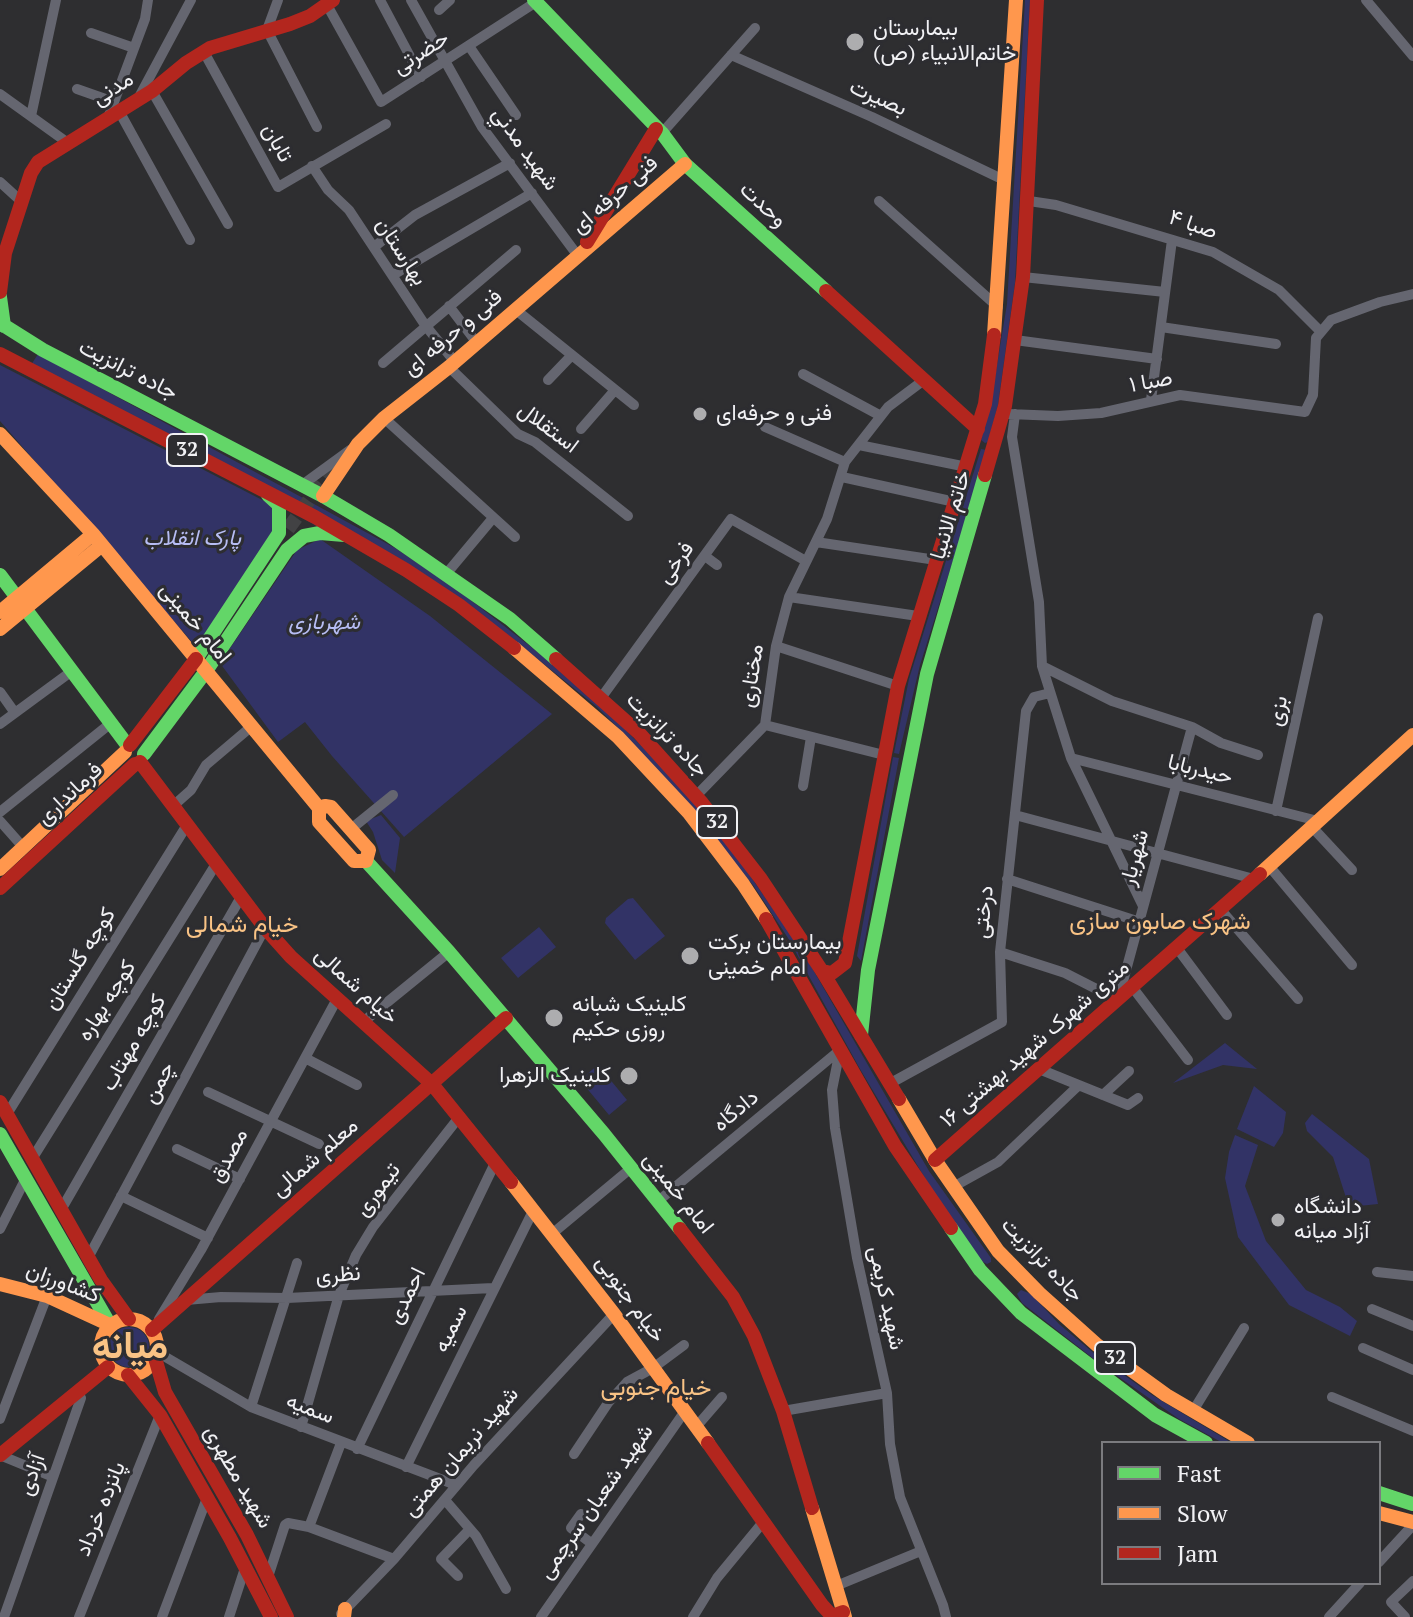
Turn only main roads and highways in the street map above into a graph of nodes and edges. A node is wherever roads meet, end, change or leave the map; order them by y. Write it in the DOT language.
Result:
graph roads {
  1 [pos="1016,0"];
  2 [pos="1037,0"];
  3 [pos="535,1"];
  4 [pos="330,3"];
  5 [pos="659,131"];
  6 [pos="685,164"];
  7 [pos="578,256"];
  8 [pos="0,294"];
  9 [pos="2,324"];
  10 [pos="994,337"];
  11 [pos="1015,340"];
  12 [pos="36,346"];
  13 [pos="0,354"];
  14 [pos="23,368"];
  15 [pos="978,429"];
  16 [pos="0,434"];
  17 [pos="261,488"];
  18 [pos="323,496"];
  19 [pos="948,524"];
  20 [pos="288,529"];
  21 [pos="969,530"];
  22 [pos="349,536"];
  23 [pos="97,540"];
  24 [pos="0,575"];
  25 [pos="22,603"];
  26 [pos="0,612"];
  27 [pos="0,629"];
  28 [pos="201,665"];
  29 [pos="1413,735"];
  30 [pos="128,748"];
  31 [pos="140,760"];
  32 [pos="89,796"];
  33 [pos="319,808"];
  34 [pos="366,861"];
  35 [pos="9,867"];
  36 [pos="0,888"];
  37 [pos="845,963"];
  38 [pos="868,970"];
  39 [pos="822,971"];
  40 [pos="506,1018"];
  41 [pos="861,1035"];
  42 [pos="432,1084"];
  43 [pos="3,1108"];
  44 [pos="0,1134"];
  45 [pos="935,1160"];
  46 [pos="998,1251"];
  47 [pos="980,1270"];
  48 [pos="0,1284"];
  49 [pos="1039,1293"];
  50 [pos="1021,1313"];
  51 [pos="129,1319"];
  52 [pos="110,1325"];
  53 [pos="152,1330"];
  54 [pos="156,1355"];
  55 [pos="108,1367"];
  56 [pos="128,1375"];
  57 [pos="1202,1441"];
  58 [pos="1245,1441"];
  59 [pos="0,1455"];
  60 [pos="1381,1494"];
  61 [pos="1413,1504"];
  62 [pos="1381,1514"];
  63 [pos="1413,1523"];
  64 [pos="842,1615"];
  65 [pos="271,1617"];
  66 [pos="287,1617"];
  1 -- 10 [label="main road, خاتم الانبیا"];
  2 -- 11 [label="main road, خاتم الانبیا"];
  3 -- 5 [label="main road, وحدت"];
  4 -- 8 [label="main road, مدنی"];
  5 -- 6 [label="main road, وحدت"];
  5 -- 7 [label="main road, فنی حرفه ای"];
  6 -- 7 [label="main road, فنی حرفه ای"];
  6 -- 15 [label="main road, وحدت"];
  7 -- 18 [label="main road, فنی و حرفه ای"];
  8 -- 9 [label="main road, مدنی"];
  9 -- 12 [label="main road, جاده ترانزیت / 32"];
  10 -- 11 [label="main road"];
  10 -- 15 [label="main road, خاتم الانبیا"];
  11 -- 21 [label="main road, خاتم الانبیا"];
  12 -- 14 [label="main road"];
  12 -- 18 [label="main road, جاده ترانزیت / 32"];
  13 -- 14 [label="main road, جاده ترانزیت / 32"];
  14 -- 17 [label="main road, جاده ترانزیت / 32"];
  15 -- 19 [label="main road, خاتم الانبیا"];
  16 -- 23 [label="main road, امام خمینی"];
  17 -- 22 [label="main road, جاده ترانزیت / 32"];
  17 -- 28 [label="main road"];
  18 -- 39 [label="main road, جاده ترانزیت / 32"];
  19 -- 21 [label="main road"];
  19 -- 37 [label="main road, خاتم الانبیا"];
  20 -- 28 [label="main road"];
  21 -- 38 [label="main road, خاتم الانبیا"];
  22 -- 28 [label="main road"];
  22 -- 47 [label="main road, جاده ترانزیت / 32"];
  23 -- 25 [label="main road"];
  23 -- 28 [label="main road, امام خمینی"];
  24 -- 25 [label="main road"];
  25 -- 26 [label="main road"];
  25 -- 27 [label="main road"];
  25 -- 30 [label="main road"];
  28 -- 30 [label="main road, فرمانداری"];
  28 -- 31 [label="main road, فرمانداری"];
  28 -- 33 [label="main road, امام خمینی"];
  29 -- 45 [label="main road, ۱۶ متری شهرک شهيد بهشتی"];
  30 -- 31 [label="main road, خیام شمالی"];
  30 -- 32 [label="main road, فرمانداری"];
  31 -- 32 [label="main road, فرمانداری"];
  31 -- 42 [label="main road, خیام شمالی"];
  32 -- 35 [label="main road, فرمانداری"];
  32 -- 35 [label="main road, فرمانداری"];
  33 -- 34 [label="main road"];
  33 -- 34 [label="main road"];
  34 -- 40 [label="main road, امام خمینی"];
  35 -- 36 [label="main road, فرمانداری"];
  37 -- 38 [label="main road"];
  37 -- 39 [label="main road"];
  38 -- 41 [label="main road, خاتم الانبیا"];
  39 -- 41 [label="main road, جاده ترانزیت / 32"];
  40 -- 42 [label="main road, معلم شمالی"];
  40 -- 64 [label="main road, امام خمینی"];
  41 -- 45 [label="main road, جاده ترانزیت / 32"];
  42 -- 53 [label="main road, معلم شمالی"];
  42 -- 64 [label="main road, خیام جنوبی"];
  43 -- 51 [label="main road"];
  44 -- 52 [label="main road"];
  45 -- 46 [label="main road, جاده ترانزیت / 32"];
  46 -- 47 [label="main road"];
  46 -- 49 [label="main road, جاده ترانزیت / 32"];
  47 -- 50 [label="main road, جاده ترانزیت / 32"];
  48 -- 52 [label="main road, کشاورزان"];
  49 -- 50 [label="main road"];
  49 -- 58 [label="main road, جاده ترانزیت / 32"];
  50 -- 57 [label="main road, جاده ترانزیت / 32"];
  51 -- 52 [label="main road"];
  51 -- 53 [label="main road"];
  52 -- 55 [label="main road"];
  53 -- 54 [label="main road"];
  54 -- 56 [label="main road"];
  54 -- 66 [label="main road, شهید مطهری"];
  55 -- 56 [label="main road"];
  55 -- 59 [label="main road"];
  56 -- 65 [label="main road, شهید مطهری"];
  60 -- 61 [label="main road"];
  62 -- 63 [label="main road"];
}
